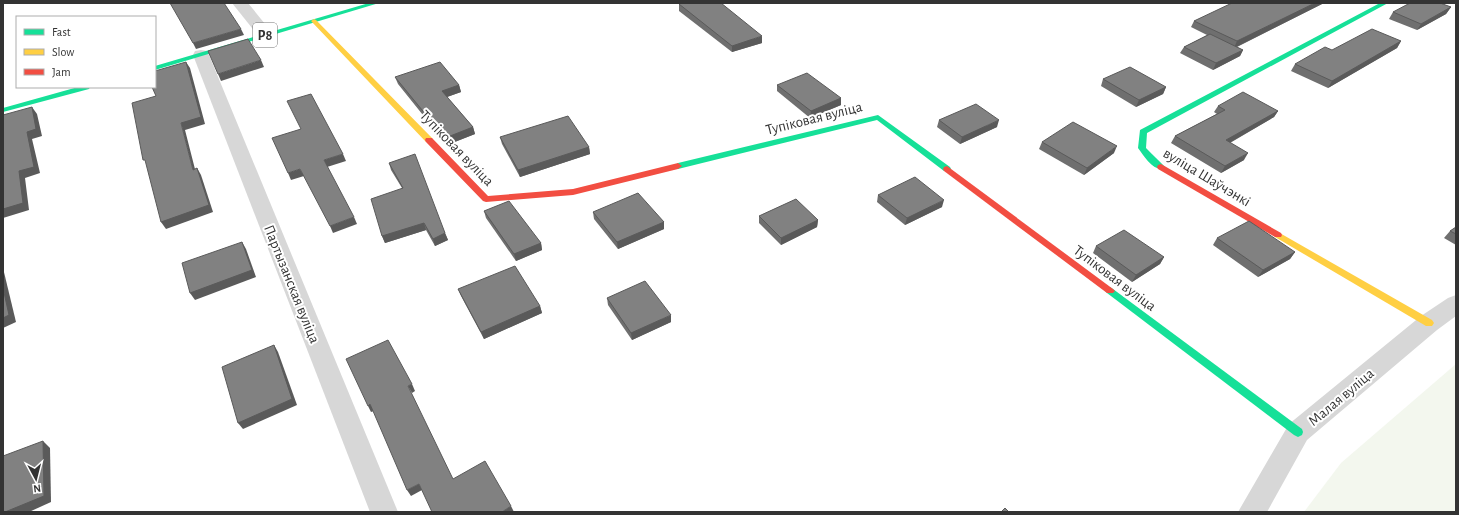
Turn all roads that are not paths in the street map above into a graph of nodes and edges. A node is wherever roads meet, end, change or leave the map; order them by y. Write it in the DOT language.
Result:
graph roads {
  1 [pos="240,3"];
  2 [pos="376,3"];
  3 [pos="1385,3"];
  4 [pos="314,21"];
  5 [pos="266,35"];
  6 [pos="201,55"];
  7 [pos="156,68"];
  8 [pos="82,88"];
  9 [pos="3,110"];
  10 [pos="1456,304"];
  11 [pos="1429,323"];
  12 [pos="1298,432"];
  13 [pos="384,512"];
  14 [pos="1252,512"];
  1 -- 5 [label="street"];
  2 -- 4 [label="street, Р8"];
  3 -- 11 [label="street, вуліца Шаўчэнкі"];
  4 -- 5 [label="street, Р8"];
  4 -- 12 [label="street, Тупіковая вуліца"];
  5 -- 6 [label="street, Р8"];
  6 -- 7 [label="street, Р8"];
  6 -- 13 [label="street, Партызанская вуліца"];
  8 -- 9 [label="street"];
  10 -- 11 [label="street, Малая вуліца"];
  11 -- 12 [label="street, Малая вуліца"];
  12 -- 14 [label="street, Малая вуліца"];
}
